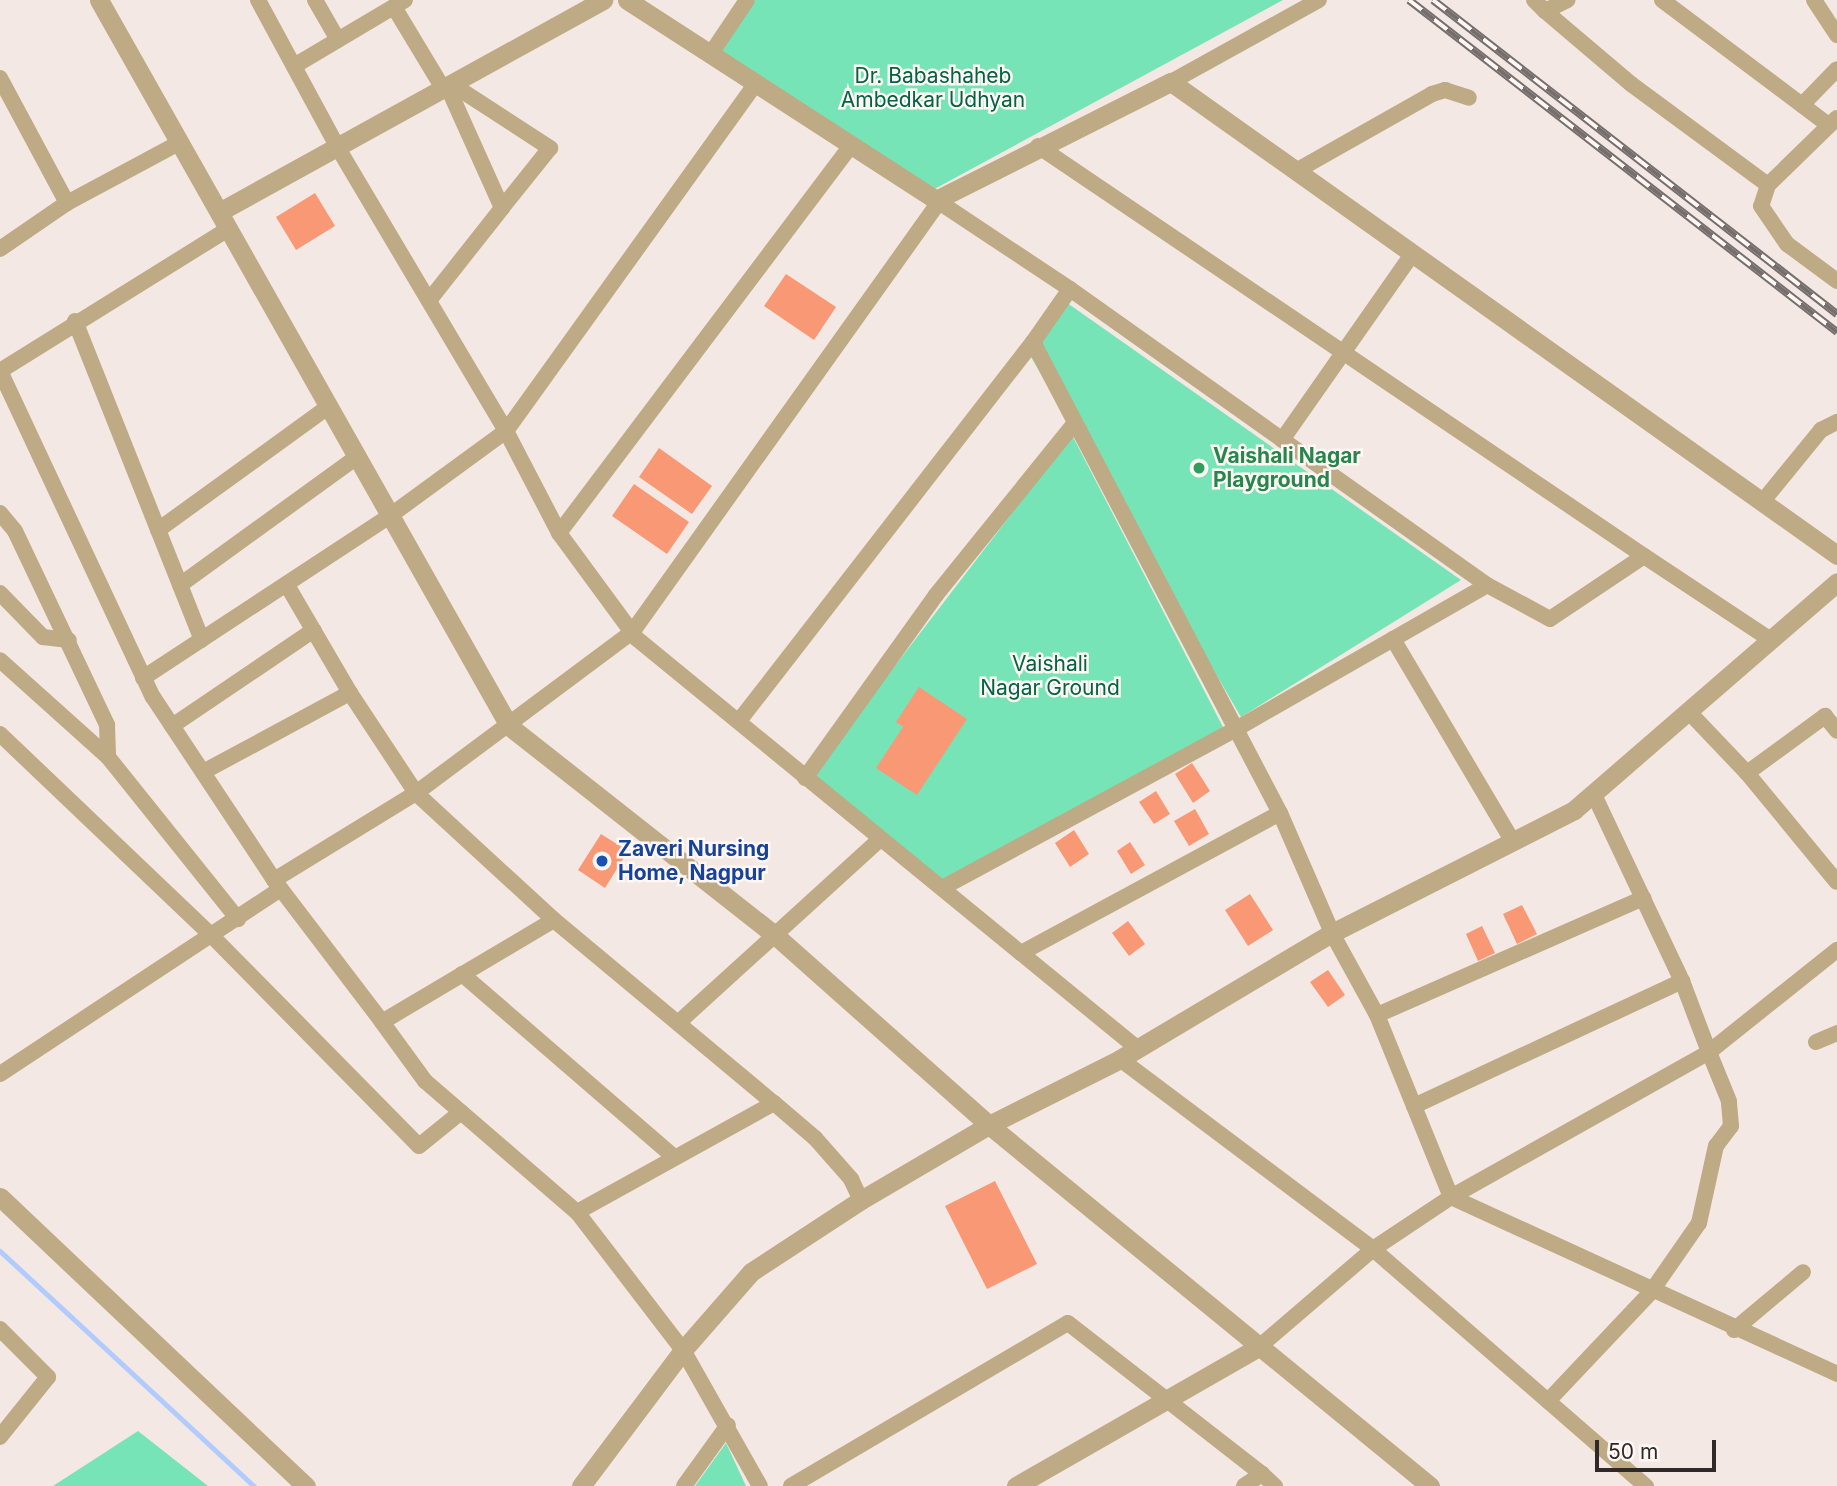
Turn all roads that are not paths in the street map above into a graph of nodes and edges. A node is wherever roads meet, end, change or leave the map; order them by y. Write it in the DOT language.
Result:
graph roads {
  1 [pos="99,0"];
  2 [pos="258,0"];
  3 [pos="315,0"];
  4 [pos="603,0"];
  5 [pos="627,0"];
  6 [pos="747,0"];
  7 [pos="1319,0"];
  8 [pos="1568,0"];
  9 [pos="1662,0"];
  10 [pos="1814,0"];
  11 [pos="393,4"];
  12 [pos="1539,5"];
  13 [pos="1837,35"];
  14 [pos="338,40"];
  15 [pos="710,55"];
  16 [pos="294,66"];
  17 [pos="1837,69"];
  18 [pos="0,78"];
  19 [pos="1171,82"];
  20 [pos="755,85"];
  21 [pos="448,88"];
  22 [pos="1469,98"];
  23 [pos="1802,105"];
  24 [pos="1832,120"];
  25 [pos="181,142"];
  26 [pos="851,145"];
  27 [pos="1038,146"];
  28 [pos="338,148"];
  29 [pos="1296,171"];
  30 [pos="1768,185"];
  31 [pos="937,201"];
  32 [pos="67,204"];
  33 [pos="502,208"];
  34 [pos="224,221"];
  35 [pos="0,249"];
  36 [pos="1412,254"];
  37 [pos="1837,281"];
  38 [pos="1070,289"];
  39 [pos="431,298"];
  40 [pos="75,321"];
  41 [pos="1033,342"];
  42 [pos="1342,351"];
  43 [pos="0,371"];
  44 [pos="329,406"];
  45 [pos="1837,422"];
  46 [pos="1075,423"];
  47 [pos="506,431"];
  48 [pos="1282,440"];
  49 [pos="358,456"];
  50 [pos="1763,501"];
  51 [pos="0,513"];
  52 [pos="391,515"];
  53 [pos="158,530"];
  54 [pos="559,533"];
  55 [pos="1837,555"];
  56 [pos="1644,556"];
  57 [pos="1837,582"];
  58 [pos="287,585"];
  59 [pos="1487,585"];
  60 [pos="180,586"];
  61 [pos="0,593"];
  62 [pos="314,630"];
  63 [pos="633,631"];
  64 [pos="1392,639"];
  65 [pos="69,640"];
  66 [pos="202,640"];
  67 [pos="1771,640"];
  68 [pos="0,660"];
  69 [pos="144,678"];
  70 [pos="350,693"];
  71 [pos="1688,711"];
  72 [pos="738,721"];
  73 [pos="172,726"];
  74 [pos="509,726"];
  75 [pos="1236,729"];
  76 [pos="1837,731"];
  77 [pos="0,734"];
  78 [pos="108,757"];
  79 [pos="203,772"];
  80 [pos="1747,773"];
  81 [pos="805,778"];
  82 [pos="416,793"];
  83 [pos="1593,793"];
  84 [pos="1280,813"];
  85 [pos="880,839"];
  86 [pos="1513,842"];
  87 [pos="1837,882"];
  88 [pos="277,884"];
  89 [pos="942,888"];
  90 [pos="1643,898"];
  91 [pos="237,919"];
  92 [pos="554,919"];
  93 [pos="211,935"];
  94 [pos="1333,935"];
  95 [pos="776,936"];
  96 [pos="1837,950"];
  97 [pos="1021,953"];
  98 [pos="462,974"];
  99 [pos="1682,981"];
  100 [pos="1377,1015"];
  101 [pos="382,1022"];
  102 [pos="678,1023"];
  103 [pos="1837,1032"];
  104 [pos="1816,1042"];
  105 [pos="1709,1052"];
  106 [pos="1129,1054"];
  107 [pos="0,1074"];
  108 [pos="774,1103"];
  109 [pos="1414,1106"];
  110 [pos="461,1112"];
  111 [pos="989,1125"];
  112 [pos="675,1158"];
  113 [pos="0,1197"];
  114 [pos="1451,1197"];
  115 [pos="861,1200"];
  116 [pos="577,1212"];
  117 [pos="1373,1249"];
  118 [pos="1803,1272"];
  119 [pos="1651,1292"];
  120 [pos="0,1329"];
  121 [pos="1734,1330"];
  122 [pos="1260,1346"];
  123 [pos="683,1350"];
  124 [pos="1837,1374"];
  125 [pos="1166,1400"];
  126 [pos="1548,1401"];
  127 [pos="729,1425"];
  128 [pos="0,1437"];
  129 [pos="1262,1475"];
  130 [pos="306,1486"];
  131 [pos="581,1486"];
  132 [pos="684,1486"];
  133 [pos="760,1486"];
  134 [pos="791,1486"];
  135 [pos="1016,1486"];
  136 [pos="1244,1486"];
  137 [pos="1275,1486"];
  138 [pos="1430,1486"];
  139 [pos="1646,1486"];
  1 -- 25 [label="street"];
  2 -- 16 [label="street"];
  3 -- 14 [label="street"];
  4 -- 21 [label="street"];
  5 -- 15 [label="street"];
  6 -- 15 [label="street"];
  7 -- 19 [label="street"];
  8 -- 12 [label="street"];
  9 -- 23 [label="street"];
  10 -- 13 [label="street"];
  11 -- 14 [label="street"];
  11 -- 21 [label="street"];
  12 -- 30 [label="street"];
  14 -- 16 [label="street"];
  15 -- 20 [label="street"];
  16 -- 28 [label="street"];
  17 -- 23 [label="street"];
  18 -- 32 [label="street"];
  19 -- 27 [label="street"];
  19 -- 29 [label="street"];
  20 -- 26 [label="street"];
  20 -- 47 [label="street"];
  21 -- 28 [label="street"];
  21 -- 33 [label="street"];
  21 -- 33 [label="street"];
  22 -- 29 [label="street"];
  23 -- 24 [label="street"];
  24 -- 30 [label="street"];
  25 -- 32 [label="street"];
  25 -- 34 [label="street"];
  26 -- 31 [label="street"];
  26 -- 54 [label="street"];
  27 -- 31 [label="street"];
  27 -- 42 [label="street"];
  28 -- 34 [label="street"];
  28 -- 39 [label="street"];
  29 -- 36 [label="street"];
  30 -- 37 [label="street"];
  31 -- 38 [label="street"];
  31 -- 63 [label="street"];
  32 -- 35 [label="street"];
  33 -- 39 [label="street"];
  34 -- 40 [label="street"];
  34 -- 44 [label="street"];
  36 -- 42 [label="street"];
  36 -- 50 [label="street"];
  38 -- 41 [label="street"];
  38 -- 48 [label="street"];
  39 -- 47 [label="street"];
  40 -- 43 [label="street"];
  40 -- 53 [label="street"];
  41 -- 46 [label="street"];
  41 -- 72 [label="street"];
  42 -- 48 [label="street"];
  42 -- 56 [label="street"];
  43 -- 69 [label="street"];
  44 -- 49 [label="street"];
  44 -- 53 [label="street"];
  45 -- 50 [label="street"];
  46 -- 75 [label="street"];
  46 -- 81 [label="street"];
  47 -- 52 [label="street"];
  47 -- 54 [label="street"];
  48 -- 59 [label="street"];
  49 -- 52 [label="street"];
  49 -- 60 [label="street"];
  50 -- 55 [label="street"];
  51 -- 65 [label="street"];
  52 -- 58 [label="street"];
  52 -- 74 [label="street"];
  53 -- 60 [label="street"];
  54 -- 63 [label="street"];
  56 -- 59 [label="street"];
  56 -- 67 [label="street"];
  57 -- 67 [label="street"];
  58 -- 62 [label="street"];
  58 -- 66 [label="street"];
  59 -- 64 [label="street"];
  60 -- 66 [label="street"];
  61 -- 65 [label="street"];
  62 -- 70 [label="street"];
  62 -- 73 [label="street"];
  63 -- 72 [label="street"];
  63 -- 74 [label="street"];
  64 -- 75 [label="street"];
  64 -- 86 [label="street"];
  65 -- 78 [label="street"];
  66 -- 69 [label="street"];
  67 -- 71 [label="street"];
  68 -- 78 [label="street"];
  69 -- 73 [label="street"];
  70 -- 79 [label="street"];
  70 -- 82 [label="street"];
  71 -- 80 [label="street"];
  71 -- 83 [label="street"];
  72 -- 81 [label="street"];
  73 -- 79 [label="street"];
  74 -- 82 [label="street"];
  74 -- 95 [label="street"];
  75 -- 84 [label="street"];
  75 -- 89 [label="street"];
  76 -- 80 [label="street"];
  77 -- 93 [label="street"];
  78 -- 91 [label="street"];
  79 -- 88 [label="street"];
  80 -- 87 [label="street"];
  81 -- 85 [label="street"];
  82 -- 88 [label="street"];
  82 -- 92 [label="street"];
  83 -- 86 [label="street"];
  83 -- 90 [label="street"];
  84 -- 94 [label="street"];
  84 -- 97 [label="street"];
  85 -- 89 [label="street"];
  85 -- 95 [label="street"];
  86 -- 94 [label="street"];
  88 -- 91 [label="street"];
  88 -- 101 [label="street"];
  89 -- 97 [label="street"];
  90 -- 99 [label="street"];
  90 -- 100 [label="street"];
  91 -- 93 [label="street"];
  92 -- 98 [label="street"];
  92 -- 102 [label="street"];
  93 -- 107 [label="street"];
  93 -- 110 [label="street"];
  94 -- 100 [label="street"];
  94 -- 106 [label="street"];
  95 -- 102 [label="street"];
  95 -- 111 [label="street"];
  96 -- 105 [label="street"];
  97 -- 106 [label="street"];
  98 -- 101 [label="street"];
  98 -- 112 [label="street"];
  99 -- 105 [label="street"];
  99 -- 109 [label="street"];
  100 -- 109 [label="street"];
  101 -- 110 [label="street"];
  102 -- 108 [label="street"];
  103 -- 104 [label="street"];
  105 -- 114 [label="street"];
  105 -- 119 [label="street"];
  106 -- 111 [label="street"];
  106 -- 117 [label="street"];
  108 -- 112 [label="street"];
  108 -- 115 [label="street"];
  109 -- 114 [label="street"];
  110 -- 116 [label="street"];
  111 -- 115 [label="street"];
  111 -- 122 [label="street"];
  112 -- 116 [label="street"];
  113 -- 130 [label="street"];
  114 -- 117 [label="street"];
  114 -- 119 [label="street"];
  115 -- 123 [label="street"];
  116 -- 123 [label="street"];
  117 -- 122 [label="street"];
  117 -- 126 [label="street"];
  118 -- 121 [label="street"];
  119 -- 121 [label="street"];
  119 -- 126 [label="street"];
  120 -- 128 [label="street"];
  121 -- 124 [label="street"];
  122 -- 125 [label="street"];
  122 -- 138 [label="street"];
  123 -- 127 [label="street"];
  123 -- 131 [label="street"];
  125 -- 129 [label="street"];
  125 -- 134 [label="street"];
  125 -- 135 [label="street"];
  126 -- 139 [label="street"];
  127 -- 132 [label="street"];
  127 -- 133 [label="street"];
  129 -- 136 [label="street"];
  129 -- 137 [label="street"];
}
